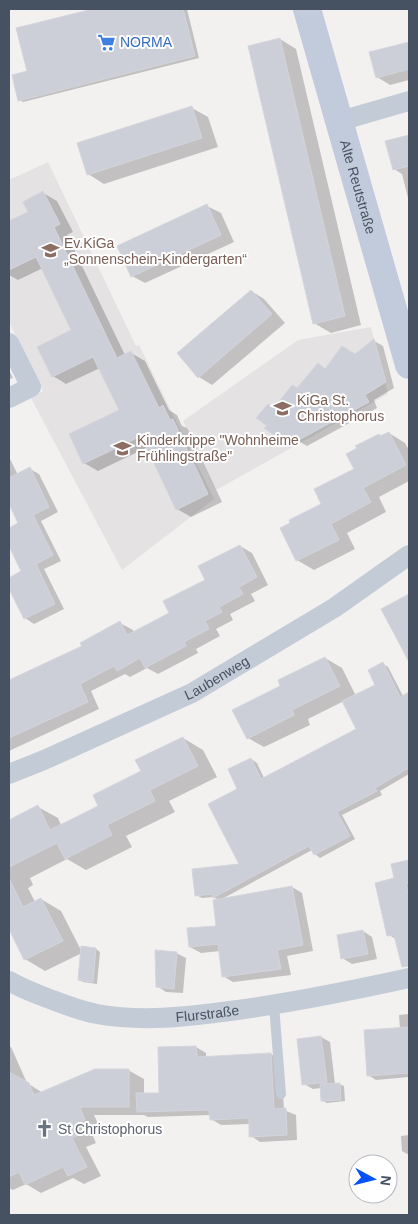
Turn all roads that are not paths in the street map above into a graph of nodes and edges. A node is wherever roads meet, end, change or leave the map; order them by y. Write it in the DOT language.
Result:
graph roads {
  1 [pos="307,9"];
  2 [pos="409,101"];
  3 [pos="340,121"];
  4 [pos="9,343"];
  5 [pos="409,365"];
  6 [pos="9,398"];
  7 [pos="409,555"];
  8 [pos="9,774"];
  9 [pos="409,978"];
  10 [pos="9,981"];
  11 [pos="274,1005"];
  12 [pos="281,1094"];
  1 -- 3 [label="main road, Alte Reutstraße"];
  2 -- 3 [label="street"];
  3 -- 5 [label="main road, Alte Reutstraße"];
  4 -- 6 [label="street"];
  7 -- 8 [label="street, Laubenweg"];
  9 -- 11 [label="street, Flurstraße"];
  10 -- 11 [label="street, Flurstraße"];
  11 -- 12 [label="lane"];
}
